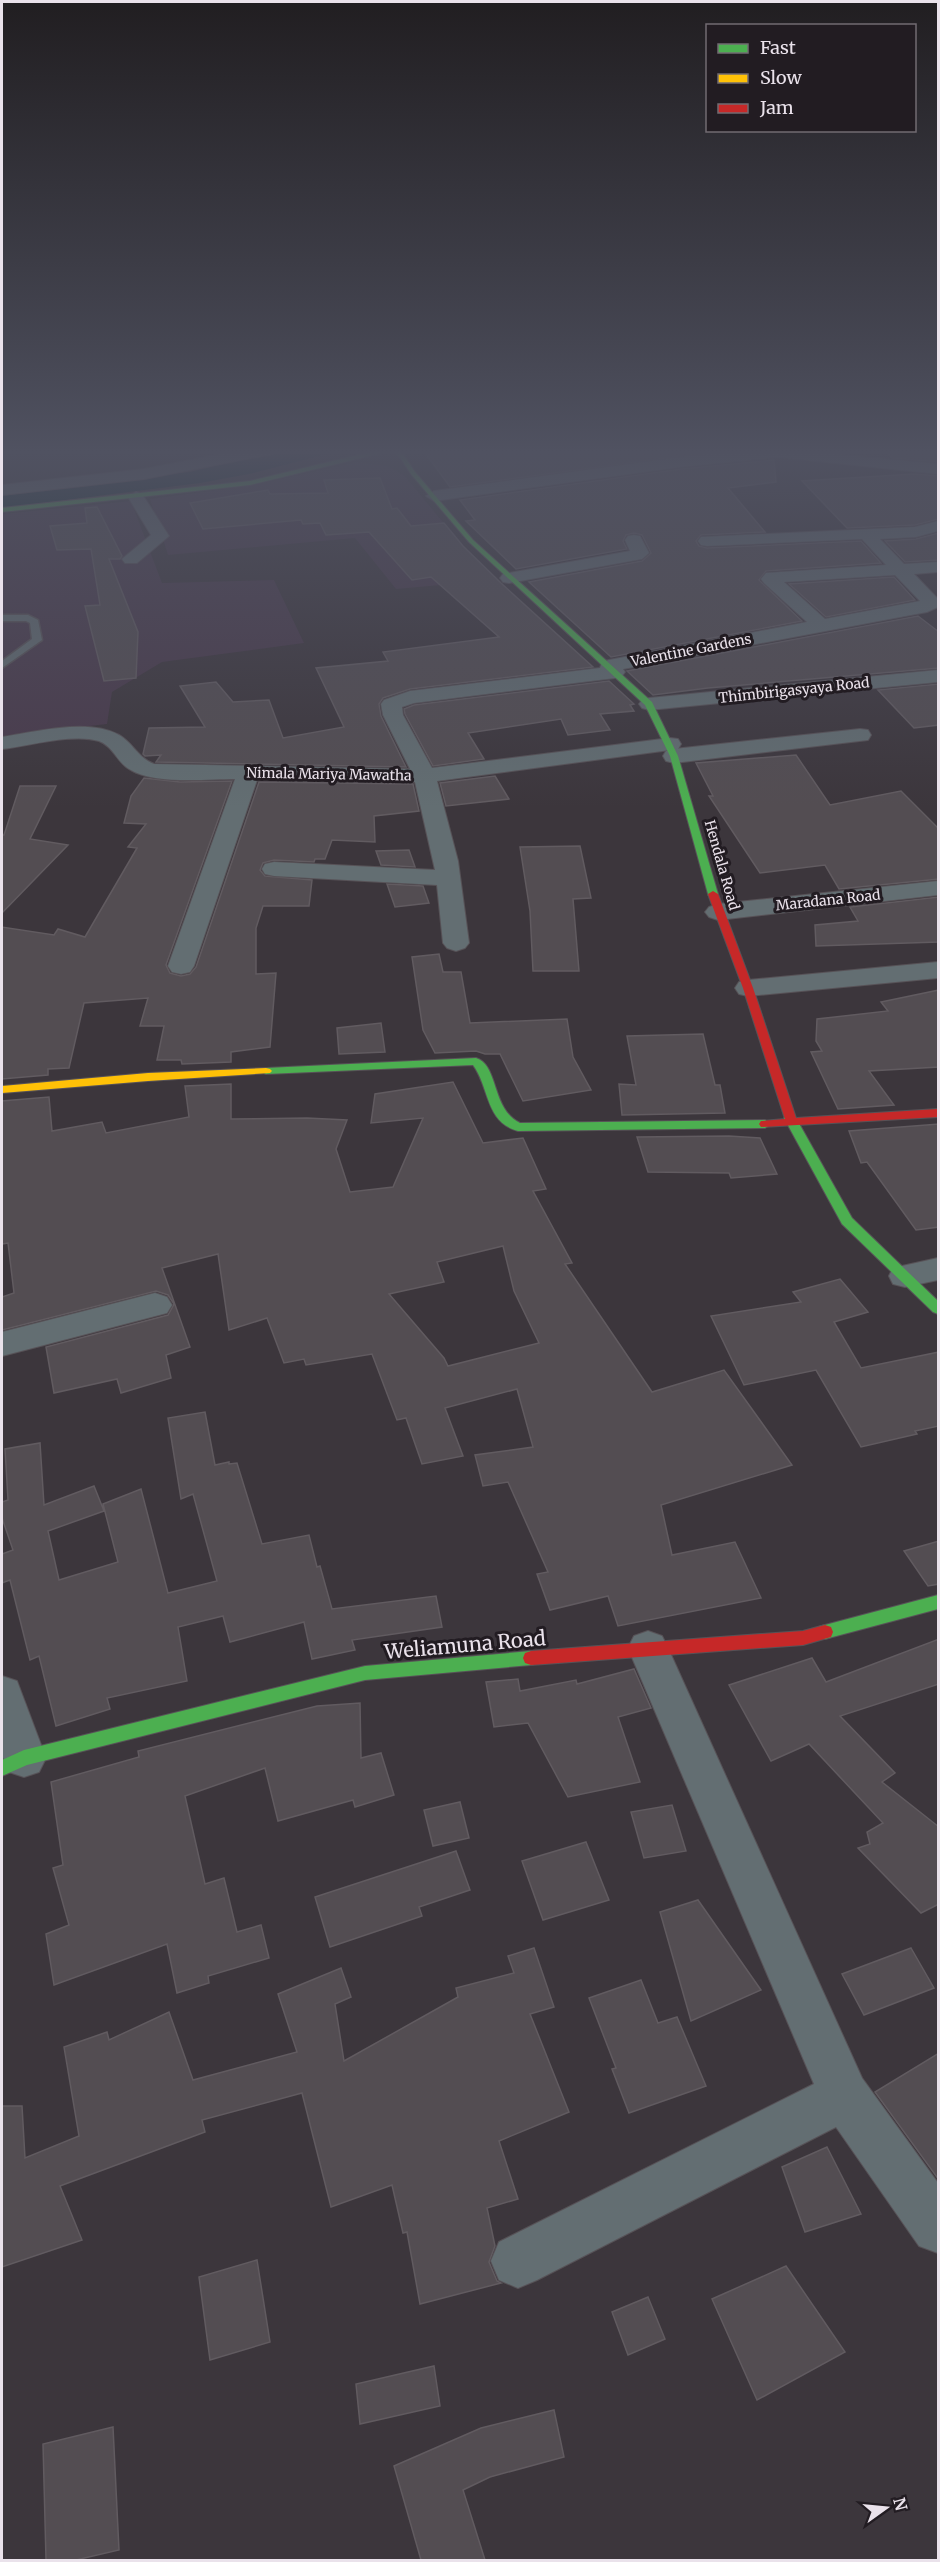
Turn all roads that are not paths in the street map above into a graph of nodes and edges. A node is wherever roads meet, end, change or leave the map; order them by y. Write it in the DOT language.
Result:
graph roads {
  1 [pos="498,568"];
  2 [pos="567,568"];
  3 [pos="896,568"];
  4 [pos="931,568"];
  5 [pos="898,570"];
  6 [pos="509,578"];
  7 [pos="2,618"];
  8 [pos="821,625"];
  9 [pos="2,665"];
  10 [pos="612,669"];
  11 [pos="939,676"];
  12 [pos="649,704"];
  13 [pos="860,735"];
  14 [pos="2,743"];
  15 [pos="672,750"];
  16 [pos="248,773"];
  17 [pos="425,776"];
  18 [pos="274,869"];
  19 [pos="448,878"];
  20 [pos="939,888"];
  21 [pos="718,912"];
  22 [pos="456,942"];
  23 [pos="181,966"];
  24 [pos="939,970"];
  25 [pos="748,988"];
  26 [pos="2,1090"];
  27 [pos="939,1113"];
  28 [pos="792,1124"];
  29 [pos="939,1269"];
  30 [pos="905,1276"];
  31 [pos="155,1305"];
  32 [pos="939,1309"];
  33 [pos="2,1344"];
  34 [pos="939,1602"];
  35 [pos="648,1648"];
  36 [pos="2,1694"];
  37 [pos="13,1763"];
  38 [pos="844,2096"];
  39 [pos="939,2227"];
  40 [pos="518,2261"];
  1 -- 6 [label="main road, Hendala Road"];
  2 -- 6 [label="street"];
  3 -- 5 [label="street"];
  4 -- 5 [label="street"];
  5 -- 8 [label="street, Valentine Gardens"];
  5 -- 8 [label="street"];
  6 -- 10 [label="main road, Hendala Road"];
  7 -- 9 [label="lane"];
  8 -- 10 [label="street, Valentine Gardens"];
  10 -- 12 [label="main road, Hendala Road"];
  10 -- 17 [label="street, Valentine Gardens"];
  11 -- 12 [label="street, Thimbirigasyaya Road"];
  12 -- 15 [label="main road, Hendala Road"];
  13 -- 15 [label="street, Nimala Mariya Mawatha"];
  14 -- 16 [label="street, Nimala Mariya Mawatha"];
  15 -- 17 [label="street, Nimala Mariya Mawatha"];
  15 -- 21 [label="main road, Hendala Road"];
  16 -- 17 [label="street, Nimala Mariya Mawatha"];
  16 -- 23 [label="street"];
  17 -- 19 [label="street"];
  18 -- 19 [label="street"];
  19 -- 22 [label="street"];
  20 -- 21 [label="street, Maradana Road"];
  21 -- 25 [label="main road, Hendala Road"];
  24 -- 25 [label="street"];
  25 -- 28 [label="main road, Hendala Road"];
  26 -- 28 [label="main road"];
  27 -- 28 [label="main road"];
  28 -- 30 [label="main road, Hendala Road"];
  29 -- 30 [label="street"];
  30 -- 32 [label="main road, Hendala Road"];
  31 -- 33 [label="street"];
  34 -- 35 [label="main road, Weliamuna Road"];
  35 -- 37 [label="main road, Weliamuna Road"];
  35 -- 38 [label="street"];
  36 -- 37 [label="street"];
  38 -- 39 [label="street"];
  38 -- 40 [label="street"];
}
